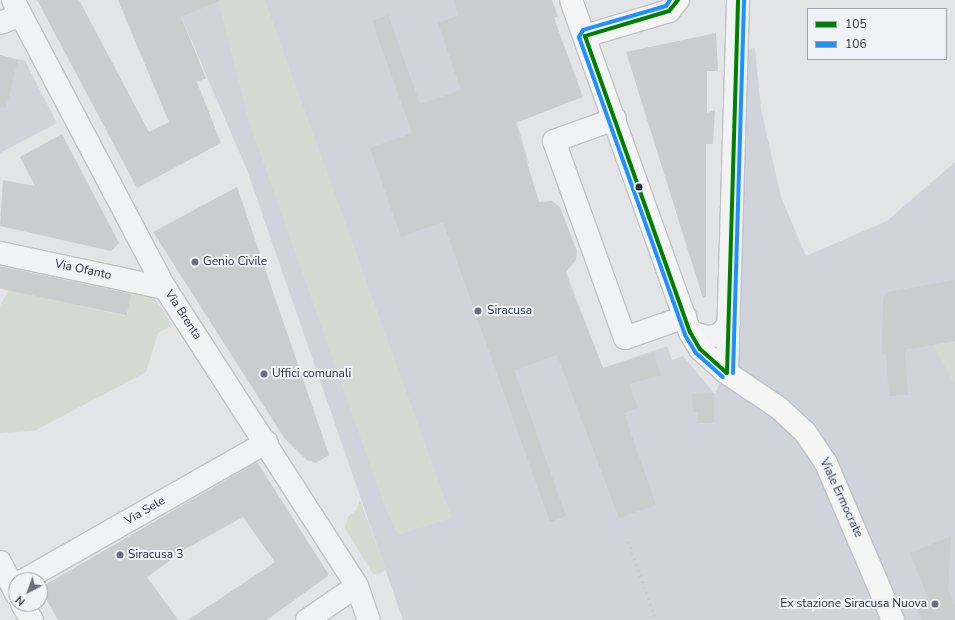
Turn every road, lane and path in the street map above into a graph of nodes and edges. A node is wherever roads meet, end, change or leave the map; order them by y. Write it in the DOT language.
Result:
graph roads {
  1 [pos="571,0"];
  2 [pos="678,0"];
  3 [pos="738,0"];
  4 [pos="17,7"];
  5 [pos="0,24"];
  6 [pos="585,36"];
  7 [pos="615,119"];
  8 [pos="0,253"];
  9 [pos="165,288"];
  10 [pos="729,323"];
  11 [pos="687,324"];
  12 [pos="727,373"];
  13 [pos="267,442"];
  14 [pos="0,562"];
  15 [pos="47,572"];
  16 [pos="8,577"];
  17 [pos="357,586"];
  18 [pos="307,620"];
  19 [pos="369,620"];
  20 [pos="893,620"];
  1 -- 6 [label="main road, Viale Ermocrate"];
  2 -- 6 [label="main road"];
  3 -- 10 [label="street"];
  4 -- 5 [label="street"];
  4 -- 9 [label="street, Via Brenta"];
  6 -- 7 [label="main road, Viale Ermocrate"];
  7 -- 11 [label="main road, Viale Ermocrate"];
  7 -- 11 [label="street"];
  8 -- 9 [label="street, Via Ofanto"];
  9 -- 13 [label="street, Via Brenta"];
  10 -- 11 [label="street"];
  10 -- 12 [label="street"];
  11 -- 12 [label="main road, Viale Ermocrate"];
  12 -- 20 [label="main road, Viale Ermocrate"];
  13 -- 15 [label="street, Via Sele"];
  13 -- 17 [label="street, Via Brenta"];
  14 -- 16 [label="street"];
  17 -- 18 [label="street"];
  17 -- 19 [label="street, Via Brenta"];
}
